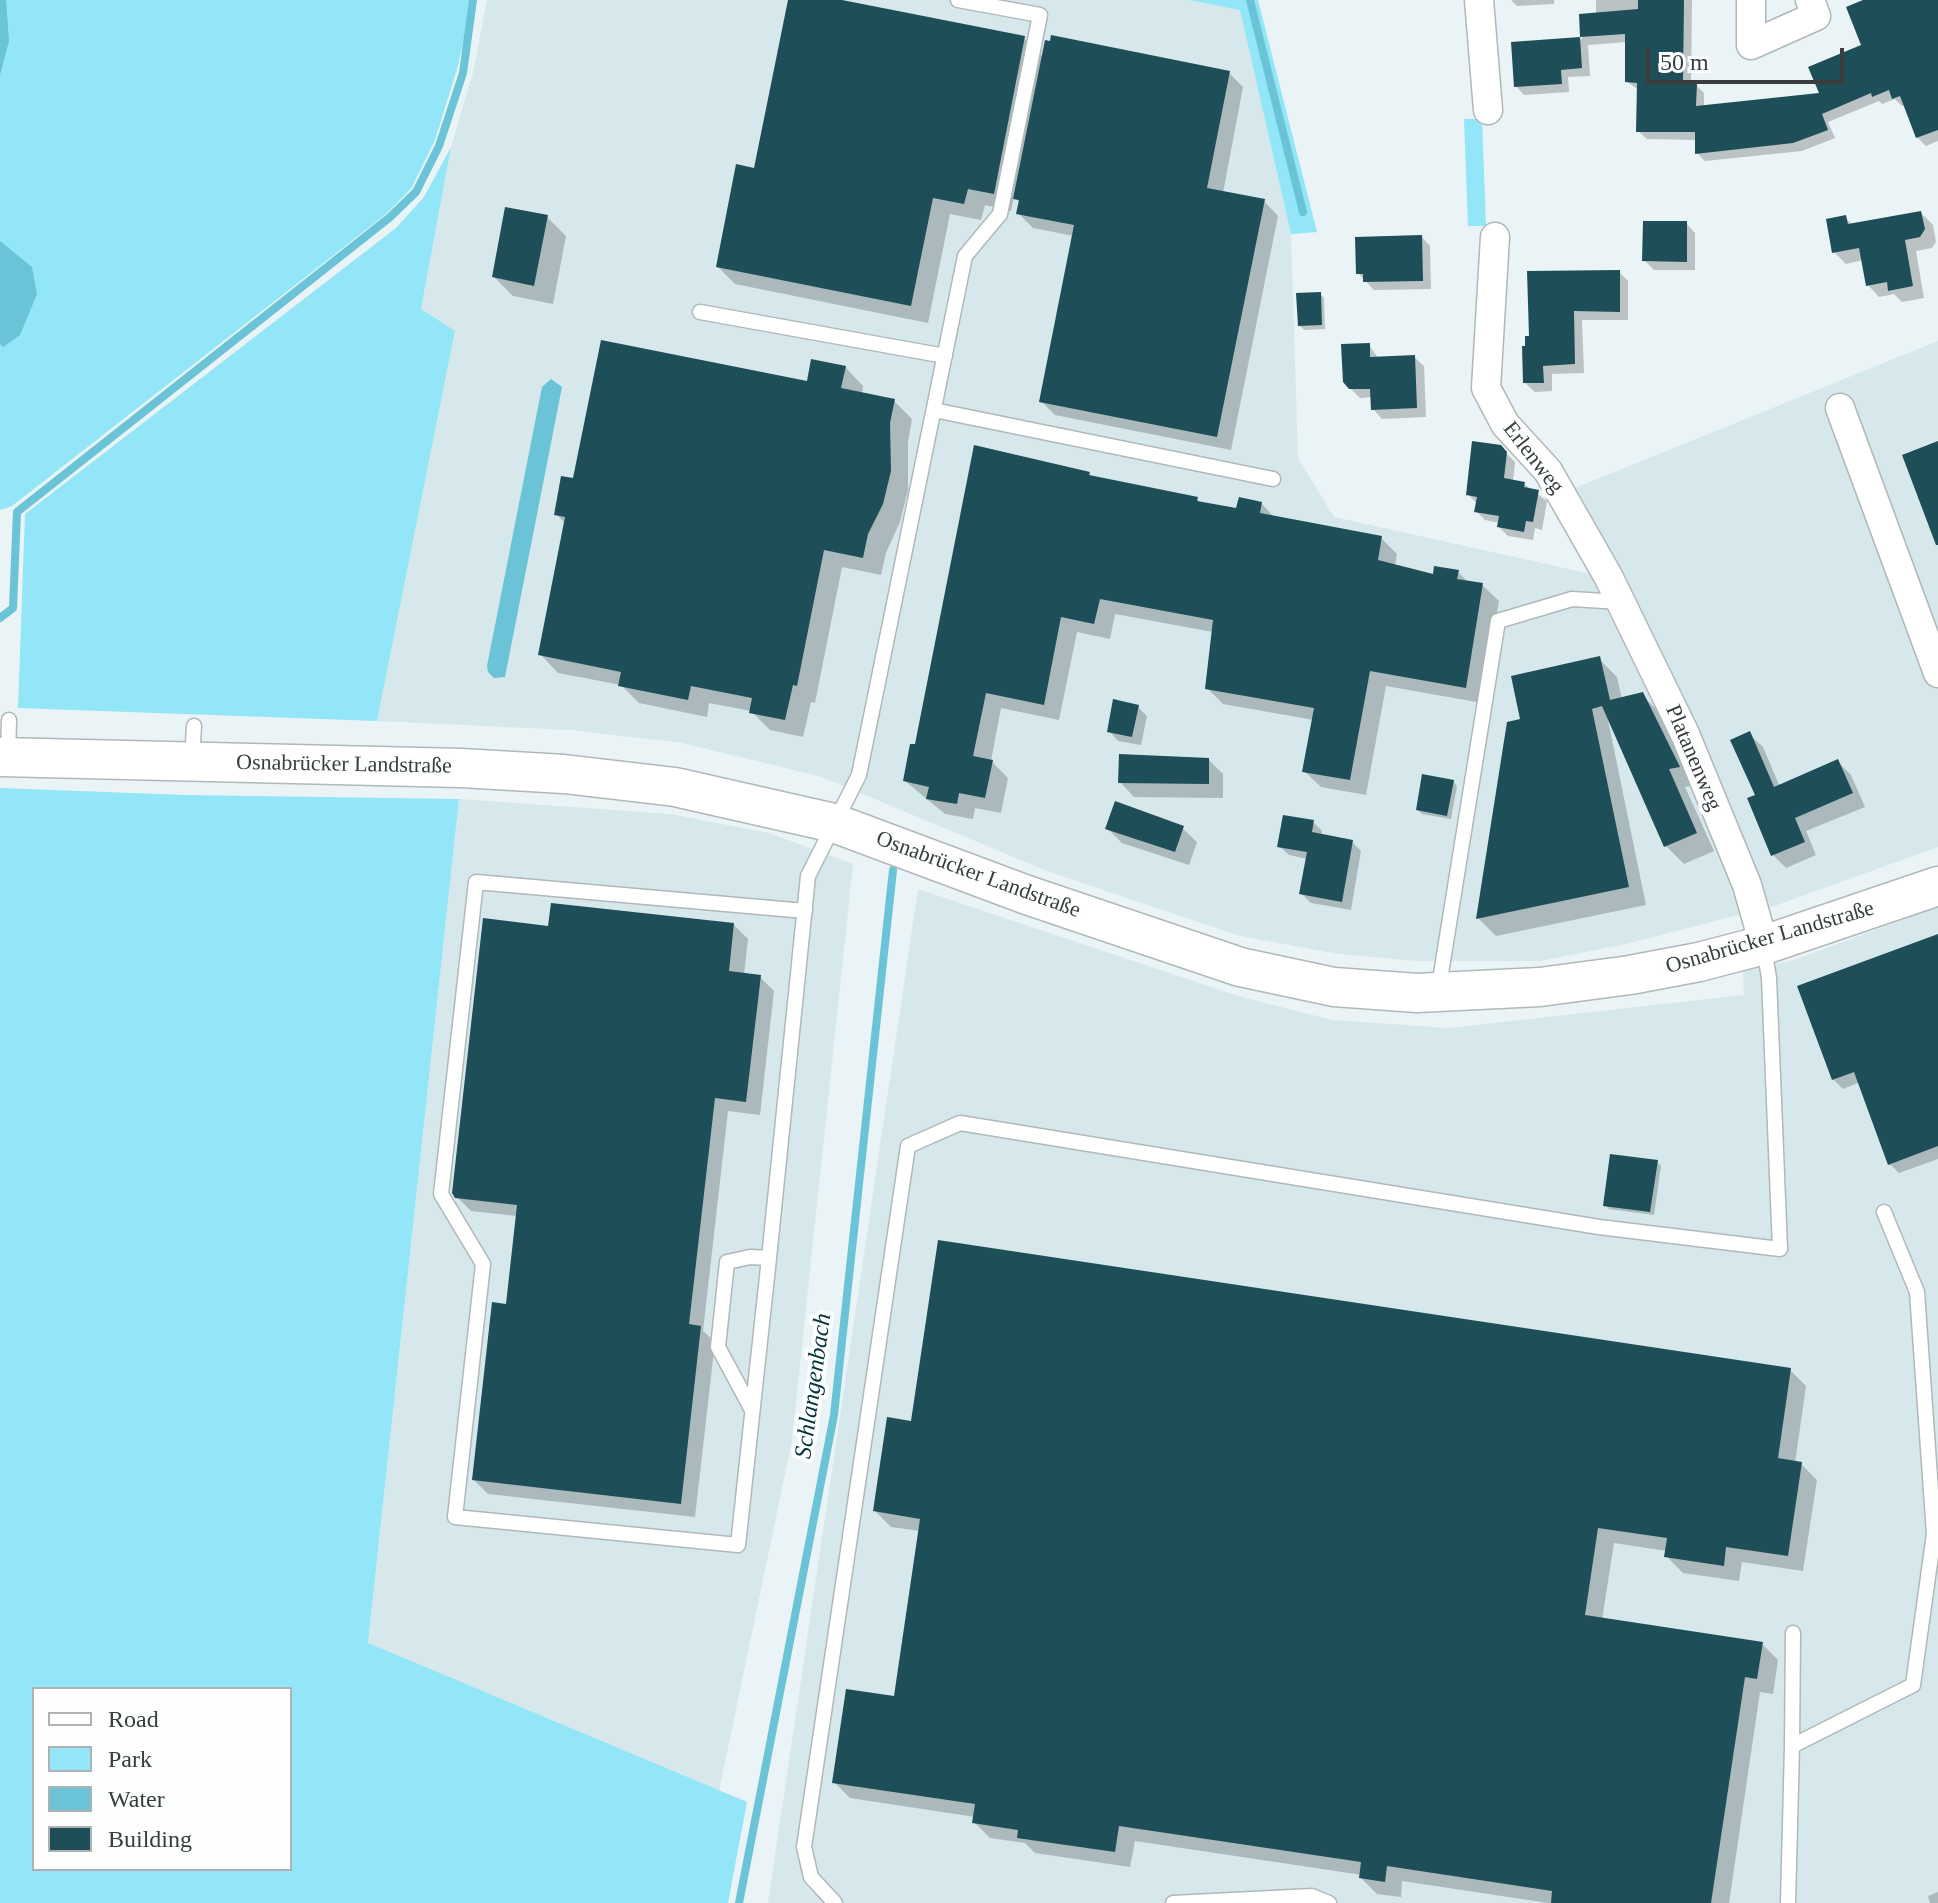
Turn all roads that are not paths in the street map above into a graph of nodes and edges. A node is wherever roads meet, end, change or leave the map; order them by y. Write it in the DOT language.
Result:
graph roads {
  1 [pos="958,0"];
  2 [pos="1479,0"];
  3 [pos="1751,0"];
  4 [pos="1810,0"];
  5 [pos="1488,110"];
  6 [pos="1495,237"];
  7 [pos="700,312"];
  8 [pos="945,356"];
  9 [pos="1840,408"];
  10 [pos="934,410"];
  11 [pos="1273,479"];
  12 [pos="1614,589"];
  13 [pos="1938,673"];
  14 [pos="9,720"];
  15 [pos="4,757"];
  16 [pos="834,823"];
  17 [pos="1938,886"];
  18 [pos="805,911"];
  19 [pos="1764,945"];
  20 [pos="1438,993"];
  21 [pos="1884,1212"];
  22 [pos="769,1258"];
  23 [pos="752,1410"];
  24 [pos="1793,1633"];
  25 [pos="1792,1746"];
  26 [pos="835,1903"];
  27 [pos="1173,1903"];
  28 [pos="1329,1903"];
  29 [pos="1788,1903"];
  1 -- 8 [label="lane"];
  2 -- 5 [label="street"];
  3 -- 4 [label="street"];
  6 -- 12 [label="street, Erlenweg"];
  7 -- 8 [label="lane"];
  8 -- 10 [label="lane"];
  9 -- 13 [label="street"];
  10 -- 11 [label="lane"];
  10 -- 16 [label="lane"];
  12 -- 19 [label="street, Platanenweg"];
  12 -- 20 [label="lane"];
  14 -- 15 [label="lane"];
  15 -- 16 [label="street, Osnabrücker Landstraße"];
  16 -- 18 [label="lane"];
  16 -- 20 [label="street, Osnabrücker Landstraße"];
  17 -- 19 [label="street, Osnabrücker Landstraße"];
  18 -- 22 [label="lane"];
  18 -- 23 [label="lane"];
  19 -- 20 [label="street, Osnabrücker Landstraße"];
  19 -- 26 [label="lane"];
  21 -- 25 [label="lane"];
  22 -- 23 [label="lane"];
  22 -- 23 [label="lane"];
  24 -- 25 [label="lane"];
  25 -- 29 [label="lane"];
  27 -- 28 [label="lane"];
}
